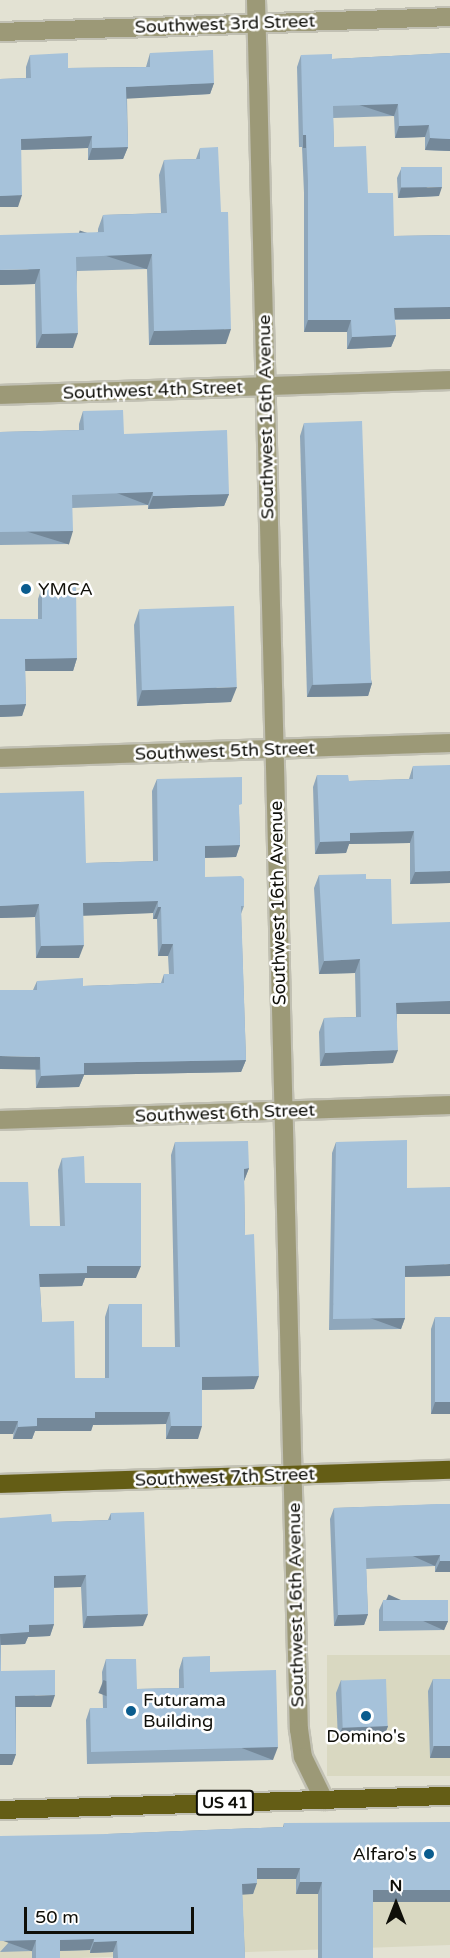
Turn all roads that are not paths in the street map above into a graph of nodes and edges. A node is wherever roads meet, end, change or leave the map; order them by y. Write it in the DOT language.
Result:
graph roads {
  1 [pos="256,0"];
  2 [pos="450,17"];
  3 [pos="257,23"];
  4 [pos="0,32"];
  5 [pos="450,380"];
  6 [pos="266,386"];
  7 [pos="0,395"];
  8 [pos="450,743"];
  9 [pos="274,750"];
  10 [pos="0,758"];
  11 [pos="450,1105"];
  12 [pos="283,1111"];
  13 [pos="0,1120"];
  14 [pos="450,1470"];
  15 [pos="293,1475"];
  16 [pos="0,1484"];
  17 [pos="450,1796"];
  18 [pos="324,1800"];
  19 [pos="0,1810"];
  1 -- 3 [label="street, Southwest 16th Avenue"];
  2 -- 3 [label="street, Southwest 3rd Street"];
  3 -- 4 [label="street, Southwest 3rd Street"];
  3 -- 6 [label="street, Southwest 16th Avenue"];
  5 -- 6 [label="street, Southwest 4th Street"];
  6 -- 7 [label="street, Southwest 4th Street"];
  6 -- 9 [label="street, Southwest 16th Avenue"];
  8 -- 9 [label="street, Southwest 5th Street"];
  9 -- 10 [label="street, Southwest 5th Street"];
  9 -- 12 [label="street, Southwest 16th Avenue"];
  11 -- 12 [label="street, Southwest 6th Street"];
  12 -- 13 [label="street, Southwest 6th Street"];
  12 -- 15 [label="street, Southwest 16th Avenue"];
  14 -- 15 [label="main road, Southwest 7th Street"];
  15 -- 16 [label="main road, Southwest 7th Street"];
  15 -- 18 [label="street, Southwest 16th Avenue"];
  17 -- 18 [label="main road, US 41"];
  18 -- 19 [label="main road, US 41"];
}
